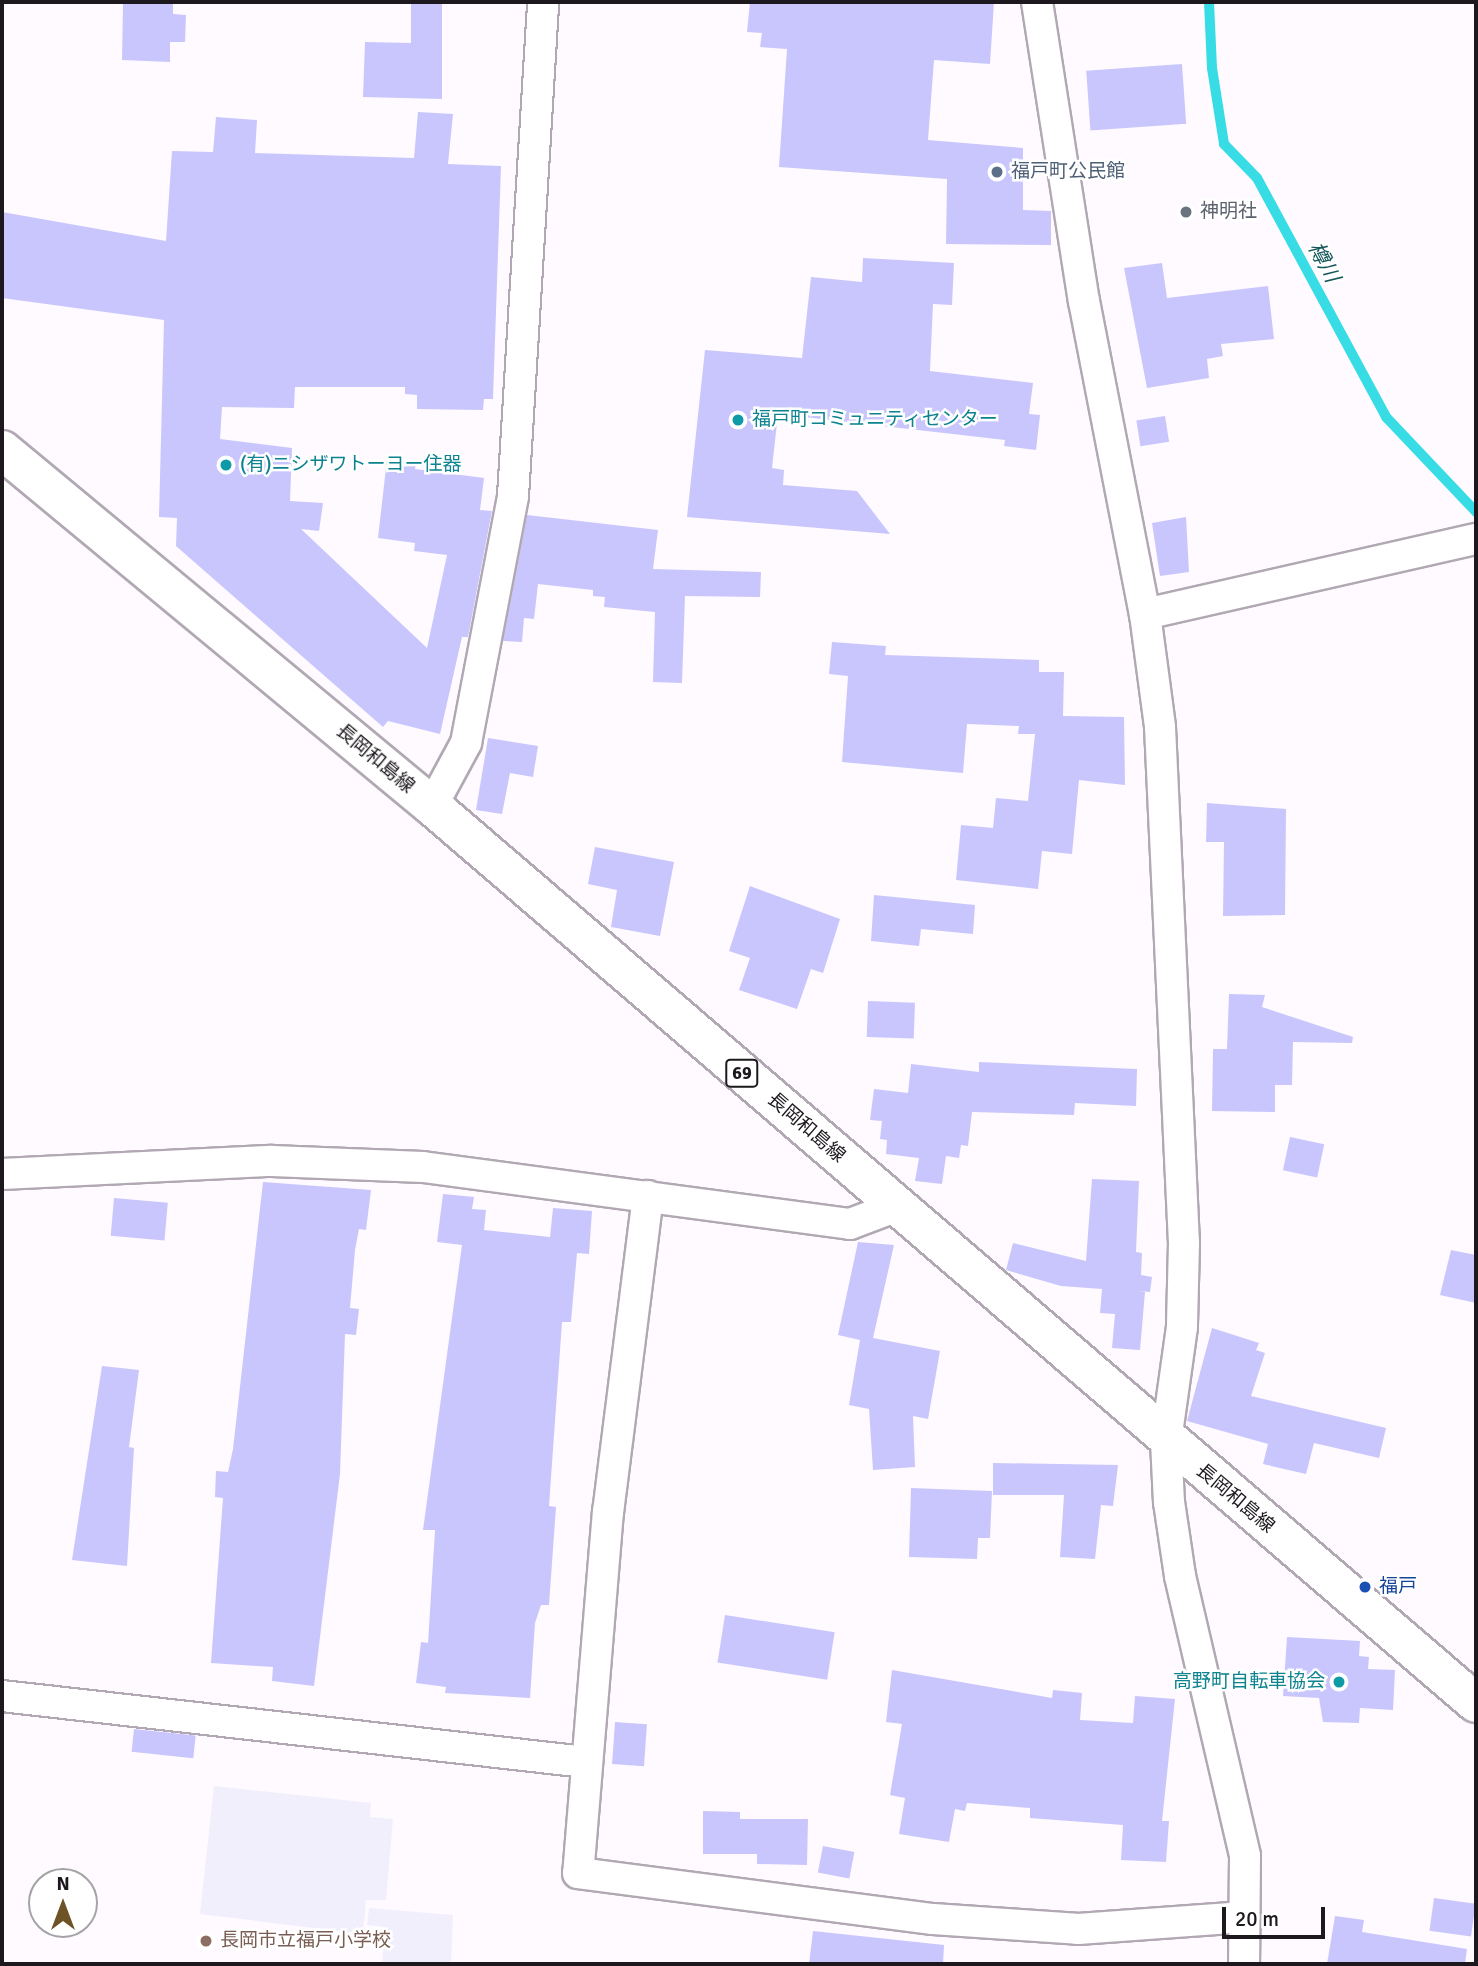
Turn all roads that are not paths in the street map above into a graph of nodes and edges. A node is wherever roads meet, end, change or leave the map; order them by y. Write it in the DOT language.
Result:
graph roads {
  1 [pos="543,2"];
  2 [pos="1037,2"];
  3 [pos="2,450"];
  4 [pos="1466,541"];
  5 [pos="1145,614"];
  6 [pos="432,806"];
  7 [pos="2,1174"];
  8 [pos="648,1196"];
  9 [pos="898,1206"];
  10 [pos="1166,1441"];
  11 [pos="2,1696"];
  12 [pos="1476,1703"];
  13 [pos="585,1762"];
  14 [pos="1245,1917"];
  15 [pos="1244,1964"];
  1 -- 6 [label="street"];
  2 -- 5 [label="street"];
  3 -- 6 [label="main road, 長岡和島線 / 69"];
  4 -- 5 [label="street"];
  5 -- 10 [label="street"];
  6 -- 9 [label="main road, 長岡和島線 / 69"];
  7 -- 8 [label="street"];
  8 -- 9 [label="street"];
  8 -- 13 [label="street"];
  9 -- 10 [label="main road, 長岡和島線 / 69"];
  10 -- 12 [label="main road, 長岡和島線 / 69"];
  10 -- 14 [label="street"];
  11 -- 13 [label="street"];
  13 -- 14 [label="street"];
  14 -- 15 [label="street"];
}
